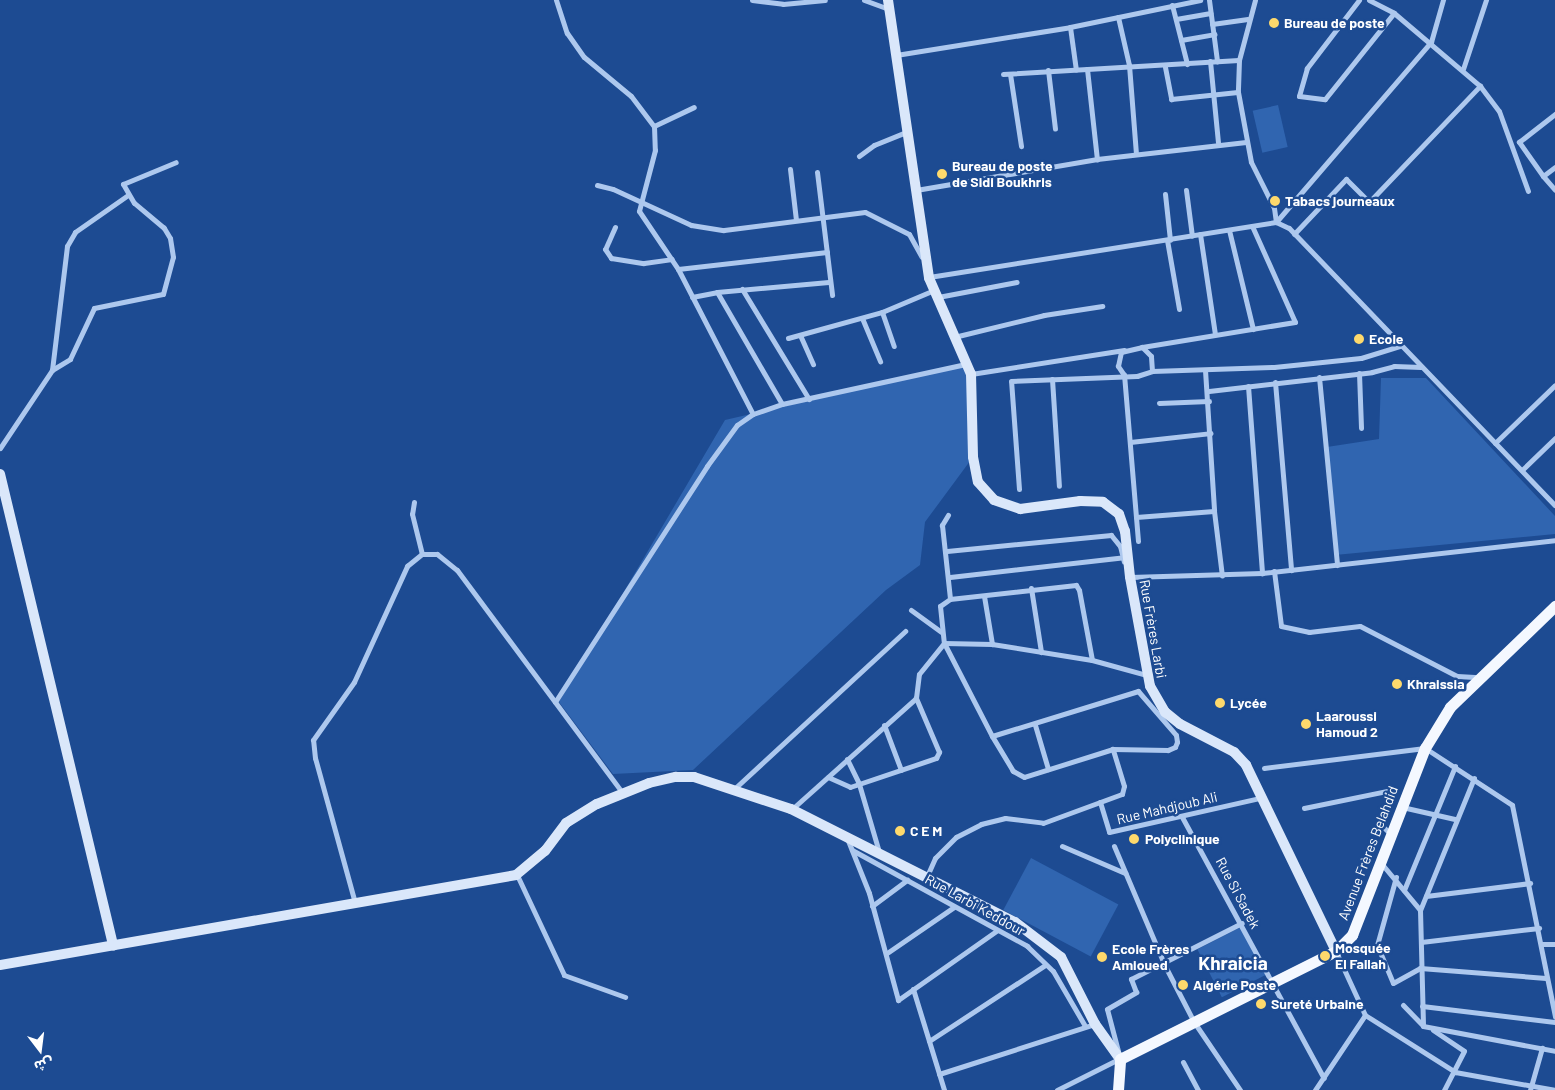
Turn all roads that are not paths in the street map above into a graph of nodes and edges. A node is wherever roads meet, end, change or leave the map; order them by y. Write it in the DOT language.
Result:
graph roads {
  1 [pos="556,0"];
  2 [pos="752,0"];
  3 [pos="824,0"];
  4 [pos="864,0"];
  5 [pos="1200,0"];
  6 [pos="1208,0"];
  7 [pos="1255,0"];
  8 [pos="1359,0"];
  9 [pos="1369,0"];
  10 [pos="1443,0"];
  11 [pos="1486,0"];
  12 [pos="889,5"];
  13 [pos="1172,5"];
  14 [pos="1210,13"];
  15 [pos="1394,13"];
  16 [pos="1118,17"];
  17 [pos="1176,19"];
  18 [pos="1248,19"];
  19 [pos="1212,24"];
  20 [pos="1070,27"];
  21 [pos="1214,34"];
  22 [pos="1181,40"];
  23 [pos="1431,42"];
  24 [pos="896,55"];
  25 [pos="1239,60"];
  26 [pos="1210,61"];
  27 [pos="1218,61"];
  28 [pos="1187,64"];
  29 [pos="1129,66"];
  30 [pos="1165,67"];
  31 [pos="1087,69"];
  32 [pos="1463,69"];
  33 [pos="1048,70"];
  34 [pos="1076,70"];
  35 [pos="1003,74"];
  36 [pos="1010,74"];
  37 [pos="1480,86"];
  38 [pos="1238,92"];
  39 [pos="1213,94"];
  40 [pos="694,107"];
  41 [pos="1555,114"];
  42 [pos="654,126"];
  43 [pos="1054,129"];
  44 [pos="907,132"];
  45 [pos="1246,142"];
  46 [pos="1218,143"];
  47 [pos="1021,146"];
  48 [pos="1136,154"];
  49 [pos="859,156"];
  50 [pos="1097,159"];
  51 [pos="176,162"];
  52 [pos="1555,167"];
  53 [pos="790,169"];
  54 [pos="817,172"];
  55 [pos="1543,176"];
  56 [pos="597,185"];
  57 [pos="916,190"];
  58 [pos="1186,190"];
  59 [pos="1555,190"];
  60 [pos="1528,191"];
  61 [pos="1164,194"];
  62 [pos="128,195"];
  63 [pos="640,203"];
  64 [pos="821,216"];
  65 [pos="796,220"];
  66 [pos="1276,222"];
  67 [pos="1252,226"];
  68 [pos="615,227"];
  69 [pos="1229,230"];
  70 [pos="1200,234"];
  71 [pos="1294,234"];
  72 [pos="1192,236"];
  73 [pos="1168,240"];
  74 [pos="827,252"];
  75 [pos="672,259"];
  76 [pos="678,269"];
  77 [pos="929,278"];
  78 [pos="829,282"];
  79 [pos="1017,282"];
  80 [pos="742,289"];
  81 [pos="717,292"];
  82 [pos="936,294"];
  83 [pos="832,296"];
  84 [pos="692,297"];
  85 [pos="1102,306"];
  86 [pos="1179,309"];
  87 [pos="882,312"];
  88 [pos="862,318"];
  89 [pos="1253,328"];
  90 [pos="1216,334"];
  91 [pos="800,335"];
  92 [pos="954,336"];
  93 [pos="788,338"];
  94 [pos="894,346"];
  95 [pos="1400,346"];
  96 [pos="1142,347"];
  97 [pos="880,361"];
  98 [pos="813,364"];
  99 [pos="966,364"];
  100 [pos="1421,367"];
  101 [pos="52,370"];
  102 [pos="1152,370"];
  103 [pos="1205,370"];
  104 [pos="1359,373"];
  105 [pos="971,374"];
  106 [pos="1124,375"];
  107 [pos="1319,377"];
  108 [pos="1052,379"];
  109 [pos="1275,382"];
  110 [pos="1555,385"];
  111 [pos="1248,386"];
  112 [pos="1209,391"];
  113 [pos="809,399"];
  114 [pos="1209,401"];
  115 [pos="1159,403"];
  116 [pos="782,404"];
  117 [pos="753,414"];
  118 [pos="1361,428"];
  119 [pos="1211,434"];
  120 [pos="1555,438"];
  121 [pos="1130,442"];
  122 [pos="1495,443"];
  123 [pos="0,448"];
  124 [pos="1522,470"];
  125 [pos="0,474"];
  126 [pos="1059,486"];
  127 [pos="1019,489"];
  128 [pos="1555,493"];
  129 [pos="1549,499"];
  130 [pos="414,502"];
  131 [pos="1555,505"];
  132 [pos="1214,511"];
  133 [pos="948,515"];
  134 [pos="1136,517"];
  135 [pos="1555,540"];
  136 [pos="1138,541"];
  137 [pos="947,551"];
  138 [pos="422,554"];
  139 [pos="1126,557"];
  140 [pos="1336,564"];
  141 [pos="1291,570"];
  142 [pos="1274,572"];
  143 [pos="1262,573"];
  144 [pos="1222,576"];
  145 [pos="950,577"];
  146 [pos="1130,577"];
  147 [pos="1031,588"];
  148 [pos="1132,588"];
  149 [pos="984,596"];
  150 [pos="950,599"];
  151 [pos="1555,606"];
  152 [pos="911,610"];
  153 [pos="905,631"];
  154 [pos="941,632"];
  155 [pos="944,642"];
  156 [pos="992,644"];
  157 [pos="1041,652"];
  158 [pos="1092,660"];
  159 [pos="1146,675"];
  160 [pos="1480,677"];
  161 [pos="1150,686"];
  162 [pos="1138,692"];
  163 [pos="916,698"];
  164 [pos="555,702"];
  165 [pos="884,725"];
  166 [pos="1035,725"];
  167 [pos="992,736"];
  168 [pos="1425,748"];
  169 [pos="1113,749"];
  170 [pos="847,759"];
  171 [pos="1455,766"];
  172 [pos="1264,768"];
  173 [pos="1048,769"];
  174 [pos="901,770"];
  175 [pos="828,777"];
  176 [pos="1474,778"];
  177 [pos="859,784"];
  178 [pos="734,789"];
  179 [pos="622,792"];
  180 [pos="1260,798"];
  181 [pos="1100,802"];
  182 [pos="1400,806"];
  183 [pos="1304,808"];
  184 [pos="791,809"];
  185 [pos="1434,814"];
  186 [pos="1182,817"];
  187 [pos="1455,818"];
  188 [pos="1390,834"];
  189 [pos="846,836"];
  190 [pos="1062,846"];
  191 [pos="1114,846"];
  192 [pos="852,850"];
  193 [pos="879,852"];
  194 [pos="1380,862"];
  195 [pos="1125,873"];
  196 [pos="516,875"];
  197 [pos="927,876"];
  198 [pos="1396,877"];
  199 [pos="906,880"];
  200 [pos="1530,883"];
  201 [pos="1404,890"];
  202 [pos="1426,896"];
  203 [pos="355,903"];
  204 [pos="872,906"];
  205 [pos="954,907"];
  206 [pos="1420,910"];
  207 [pos="1242,923"];
  208 [pos="1539,928"];
  209 [pos="996,931"];
  210 [pos="1421,942"];
  211 [pos="1541,944"];
  212 [pos="1555,944"];
  213 [pos="113,946"];
  214 [pos="1336,951"];
  215 [pos="887,953"];
  216 [pos="1164,964"];
  217 [pos="0,965"];
  218 [pos="1045,965"];
  219 [pos="1420,968"];
  220 [pos="1546,978"];
  221 [pos="1272,982"];
  222 [pos="913,989"];
  223 [pos="624,997"];
  224 [pos="1553,1001"];
  225 [pos="1403,1005"];
  226 [pos="1422,1006"];
  227 [pos="1365,1015"];
  228 [pos="1555,1017"];
  229 [pos="1194,1022"];
  230 [pos="1555,1022"];
  231 [pos="1090,1025"];
  232 [pos="1423,1026"];
  233 [pos="929,1041"];
  234 [pos="1542,1048"];
  235 [pos="1555,1051"];
  236 [pos="1120,1059"];
  237 [pos="1183,1062"];
  238 [pos="1455,1072"];
  239 [pos="939,1074"];
  240 [pos="1324,1078"];
  241 [pos="1066,1087"];
  242 [pos="1530,1088"];
  243 [pos="944,1090"];
  244 [pos="1057,1090"];
  245 [pos="1118,1090"];
  246 [pos="1198,1090"];
  247 [pos="1240,1090"];
  248 [pos="1315,1090"];
  249 [pos="1444,1090"];
  250 [pos="1555,1090"];
  1 -- 42 [label="street"];
  2 -- 3 [label="street"];
  4 -- 12 [label="street"];
  5 -- 13 [label="street"];
  6 -- 14 [label="street"];
  7 -- 18 [label="street"];
  8 -- 15 [label="street"];
  9 -- 15 [label="street"];
  10 -- 23 [label="street"];
  11 -- 32 [label="street"];
  12 -- 24 [label="main road"];
  13 -- 16 [label="street"];
  13 -- 17 [label="street"];
  14 -- 17 [label="street"];
  14 -- 19 [label="street"];
  15 -- 23 [label="street"];
  16 -- 20 [label="street"];
  16 -- 29 [label="street"];
  17 -- 22 [label="street"];
  18 -- 19 [label="street"];
  18 -- 25 [label="street"];
  19 -- 21 [label="street"];
  20 -- 24 [label="street"];
  20 -- 34 [label="street"];
  21 -- 22 [label="street"];
  21 -- 27 [label="street"];
  22 -- 28 [label="street"];
  23 -- 32 [label="street"];
  23 -- 66 [label="street"];
  24 -- 44 [label="main road"];
  25 -- 27 [label="street"];
  25 -- 38 [label="street"];
  26 -- 27 [label="street"];
  26 -- 28 [label="street"];
  26 -- 39 [label="street"];
  28 -- 30 [label="street"];
  29 -- 30 [label="street"];
  29 -- 31 [label="street"];
  29 -- 48 [label="street"];
  30 -- 39 [label="street"];
  31 -- 34 [label="street"];
  31 -- 50 [label="street"];
  32 -- 37 [label="street"];
  33 -- 34 [label="street"];
  33 -- 36 [label="street"];
  33 -- 43 [label="street"];
  35 -- 36 [label="street"];
  36 -- 47 [label="street"];
  37 -- 60 [label="street"];
  37 -- 71 [label="street"];
  38 -- 39 [label="street"];
  38 -- 45 [label="street"];
  39 -- 46 [label="street"];
  40 -- 42 [label="street"];
  41 -- 55 [label="street"];
  42 -- 63 [label="street"];
  44 -- 49 [label="street"];
  44 -- 57 [label="main road"];
  45 -- 46 [label="street"];
  45 -- 66 [label="street"];
  46 -- 48 [label="street"];
  48 -- 50 [label="street"];
  50 -- 57 [label="street"];
  51 -- 62 [label="street"];
  52 -- 55 [label="street"];
  53 -- 65 [label="street"];
  54 -- 64 [label="street"];
  55 -- 59 [label="street"];
  56 -- 63 [label="street"];
  57 -- 77 [label="main road"];
  58 -- 72 [label="street"];
  61 -- 73 [label="street"];
  62 -- 101 [label="street"];
  62 -- 101 [label="street"];
  63 -- 65 [label="street"];
  63 -- 75 [label="street"];
  64 -- 65 [label="street"];
  64 -- 74 [label="street"];
  64 -- 77 [label="street"];
  66 -- 67 [label="street"];
  66 -- 71 [label="street"];
  67 -- 69 [label="street"];
  67 -- 89 [label="street"];
  68 -- 75 [label="street"];
  69 -- 70 [label="street"];
  69 -- 89 [label="street"];
  70 -- 72 [label="street"];
  70 -- 90 [label="street"];
  71 -- 95 [label="street"];
  72 -- 73 [label="street"];
  73 -- 77 [label="street"];
  73 -- 86 [label="street"];
  74 -- 76 [label="street"];
  74 -- 78 [label="street"];
  75 -- 76 [label="street"];
  76 -- 84 [label="street"];
  77 -- 82 [label="main road"];
  78 -- 80 [label="street"];
  78 -- 83 [label="street"];
  79 -- 82 [label="street"];
  80 -- 81 [label="street"];
  80 -- 113 [label="street"];
  81 -- 84 [label="street"];
  81 -- 116 [label="street"];
  82 -- 87 [label="street"];
  82 -- 92 [label="main road"];
  84 -- 117 [label="street"];
  85 -- 92 [label="street"];
  87 -- 88 [label="street"];
  87 -- 94 [label="street"];
  88 -- 91 [label="street"];
  88 -- 97 [label="street"];
  89 -- 90 [label="street"];
  90 -- 96 [label="street"];
  91 -- 93 [label="street"];
  91 -- 98 [label="street"];
  92 -- 99 [label="main road"];
  95 -- 100 [label="street"];
  95 -- 103 [label="street"];
  96 -- 102 [label="street"];
  96 -- 105 [label="street"];
  96 -- 106 [label="street"];
  99 -- 105 [label="main road"];
  99 -- 113 [label="street"];
  100 -- 104 [label="street"];
  100 -- 122 [label="street"];
  101 -- 123 [label="street"];
  102 -- 103 [label="street"];
  102 -- 106 [label="street"];
  103 -- 112 [label="street"];
  104 -- 107 [label="street"];
  104 -- 118 [label="street"];
  105 -- 139 [label="main road, Rue Frères Larbi"];
  106 -- 108 [label="street"];
  106 -- 121 [label="street"];
  107 -- 109 [label="street"];
  107 -- 140 [label="street"];
  108 -- 126 [label="street"];
  108 -- 127 [label="street"];
  109 -- 111 [label="street"];
  109 -- 141 [label="street"];
  110 -- 122 [label="street"];
  111 -- 112 [label="street"];
  111 -- 143 [label="street"];
  112 -- 114 [label="street"];
  113 -- 116 [label="street"];
  114 -- 115 [label="street"];
  114 -- 119 [label="street"];
  116 -- 117 [label="street"];
  117 -- 164 [label="street"];
  119 -- 121 [label="street"];
  119 -- 132 [label="street"];
  120 -- 124 [label="street"];
  121 -- 134 [label="street"];
  122 -- 124 [label="street"];
  124 -- 129 [label="street"];
  125 -- 213 [label="main road"];
  128 -- 129 [label="street"];
  129 -- 131 [label="street"];
  130 -- 138 [label="street"];
  132 -- 134 [label="street"];
  132 -- 144 [label="street"];
  133 -- 137 [label="street"];
  134 -- 136 [label="street"];
  135 -- 140 [label="street"];
  137 -- 139 [label="street"];
  137 -- 145 [label="street"];
  138 -- 164 [label="street"];
  138 -- 203 [label="street"];
  139 -- 145 [label="street"];
  139 -- 146 [label="main road, Rue Frères Larbi"];
  139 -- 148 [label="street"];
  140 -- 141 [label="street"];
  141 -- 142 [label="street"];
  142 -- 143 [label="street"];
  142 -- 160 [label="street"];
  143 -- 144 [label="street"];
  144 -- 146 [label="street"];
  145 -- 150 [label="street"];
  146 -- 148 [label="main road, Rue Frères Larbi"];
  147 -- 149 [label="street"];
  147 -- 157 [label="street"];
  147 -- 158 [label="street"];
  148 -- 159 [label="main road, Rue Frères Larbi"];
  149 -- 150 [label="street"];
  149 -- 156 [label="street"];
  150 -- 154 [label="street"];
  151 -- 160 [label="main road, Avenue Frères Belahdid"];
  152 -- 154 [label="street"];
  153 -- 178 [label="street"];
  154 -- 155 [label="street"];
  155 -- 156 [label="street"];
  155 -- 163 [label="street"];
  155 -- 167 [label="street"];
  156 -- 157 [label="street"];
  157 -- 158 [label="street"];
  158 -- 159 [label="street"];
  159 -- 161 [label="main road, Rue Frères Larbi"];
  160 -- 168 [label="main road, Avenue Frères Belahdid"];
  161 -- 162 [label="street"];
  161 -- 180 [label="main road, Rue Frères Larbi"];
  162 -- 166 [label="street"];
  162 -- 169 [label="street"];
  163 -- 165 [label="street"];
  163 -- 174 [label="street"];
  164 -- 179 [label="street"];
  165 -- 170 [label="street"];
  165 -- 174 [label="street"];
  166 -- 167 [label="street"];
  166 -- 173 [label="street"];
  167 -- 173 [label="street"];
  168 -- 171 [label="street"];
  168 -- 172 [label="street"];
  168 -- 182 [label="main road, Avenue Frères Belahdid"];
  169 -- 173 [label="street"];
  169 -- 181 [label="street"];
  170 -- 175 [label="street"];
  170 -- 177 [label="street"];
  171 -- 176 [label="street"];
  171 -- 185 [label="street"];
  174 -- 177 [label="street"];
  175 -- 177 [label="street"];
  175 -- 184 [label="street"];
  176 -- 187 [label="street"];
  176 -- 200 [label="street"];
  177 -- 193 [label="street"];
  178 -- 179 [label="main road"];
  178 -- 184 [label="main road"];
  179 -- 196 [label="main road"];
  180 -- 186 [label="street, Rue Mahdjoub Ali"];
  180 -- 214 [label="main road, Rue Frères Larbi"];
  181 -- 186 [label="street, Rue Mahdjoub Ali"];
  181 -- 197 [label="street"];
  182 -- 185 [label="street"];
  182 -- 188 [label="main road, Avenue Frères Belahdid"];
  183 -- 188 [label="street"];
  184 -- 189 [label="main road"];
  185 -- 187 [label="street"];
  185 -- 201 [label="street"];
  186 -- 207 [label="street, Rue Si Sadek"];
  187 -- 202 [label="street"];
  188 -- 194 [label="main road, Avenue Frères Belahdid"];
  189 -- 192 [label="street"];
  189 -- 193 [label="main road"];
  190 -- 195 [label="street"];
  191 -- 195 [label="street"];
  192 -- 199 [label="street, Rue Larbi Keddour"];
  192 -- 204 [label="street"];
  193 -- 197 [label="main road"];
  194 -- 198 [label="street"];
  194 -- 214 [label="main road, Avenue Frères Belahdid"];
  195 -- 216 [label="street"];
  196 -- 203 [label="main road"];
  196 -- 223 [label="street"];
  197 -- 231 [label="main road"];
  198 -- 201 [label="street"];
  198 -- 219 [label="street"];
  199 -- 204 [label="street"];
  199 -- 205 [label="street, Rue Larbi Keddour"];
  200 -- 202 [label="street"];
  200 -- 208 [label="street"];
  201 -- 206 [label="street"];
  202 -- 206 [label="street"];
  203 -- 213 [label="main road"];
  204 -- 215 [label="street"];
  205 -- 209 [label="street, Rue Larbi Keddour"];
  205 -- 215 [label="street"];
  206 -- 210 [label="street"];
  207 -- 216 [label="street"];
  207 -- 221 [label="street, Rue Si Sadek"];
  208 -- 210 [label="street"];
  208 -- 211 [label="street"];
  209 -- 218 [label="street, Rue Larbi Keddour"];
  209 -- 222 [label="street"];
  210 -- 219 [label="street"];
  211 -- 212 [label="street"];
  211 -- 220 [label="street"];
  213 -- 217 [label="main road"];
  214 -- 221 [label="main road, Avenue Frères Belahdid"];
  214 -- 227 [label="street"];
  215 -- 222 [label="street"];
  216 -- 229 [label="street"];
  216 -- 236 [label="street"];
  218 -- 231 [label="street, Rue Larbi Keddour"];
  218 -- 233 [label="street"];
  219 -- 220 [label="street"];
  219 -- 226 [label="street"];
  220 -- 224 [label="street"];
  221 -- 229 [label="main road, Avenue Frères Belahdid"];
  221 -- 240 [label="street, Rue Si Sadek"];
  222 -- 233 [label="street"];
  224 -- 228 [label="street"];
  225 -- 232 [label="street"];
  226 -- 230 [label="street"];
  226 -- 232 [label="street"];
  227 -- 238 [label="street"];
  227 -- 240 [label="street"];
  229 -- 236 [label="main road, Avenue Frères Belahdid"];
  229 -- 247 [label="street"];
  231 -- 236 [label="main road"];
  231 -- 239 [label="street"];
  232 -- 234 [label="street"];
  232 -- 238 [label="street"];
  233 -- 239 [label="street"];
  234 -- 235 [label="street"];
  234 -- 242 [label="street"];
  236 -- 241 [label="street"];
  236 -- 245 [label="main road"];
  237 -- 246 [label="street"];
  238 -- 242 [label="street"];
  238 -- 249 [label="street"];
  239 -- 243 [label="street"];
  240 -- 248 [label="street"];
  241 -- 244 [label="street"];
  242 -- 250 [label="street"];
}
